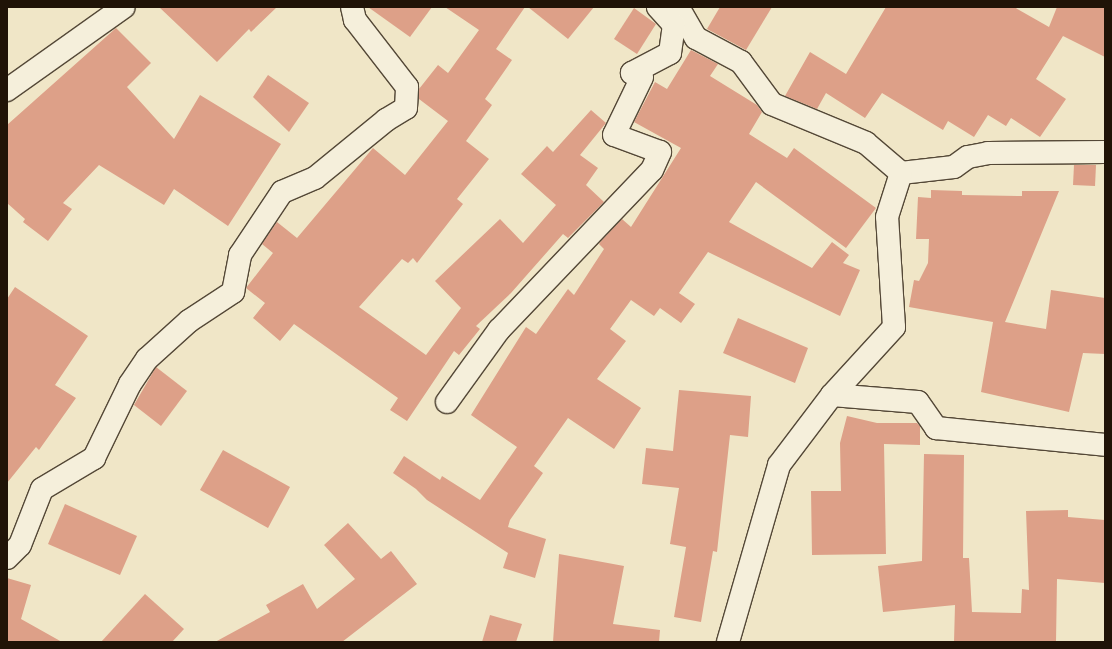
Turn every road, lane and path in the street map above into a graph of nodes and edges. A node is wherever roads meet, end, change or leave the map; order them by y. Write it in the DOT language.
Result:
graph roads {
  1 [pos="124,7"];
  2 [pos="352,7"];
  3 [pos="658,7"];
  4 [pos="678,7"];
  5 [pos="7,90"];
  6 [pos="1105,152"];
  7 [pos="901,173"];
  8 [pos="832,395"];
  9 [pos="447,402"];
  10 [pos="1105,445"];
  11 [pos="7,558"];
  12 [pos="728,642"];
  1 -- 5 [label="street"];
  2 -- 11 [label="street"];
  3 -- 9 [label="street"];
  4 -- 7 [label="street"];
  6 -- 7 [label="street"];
  7 -- 8 [label="street"];
  8 -- 10 [label="street"];
  8 -- 12 [label="street"];
}
